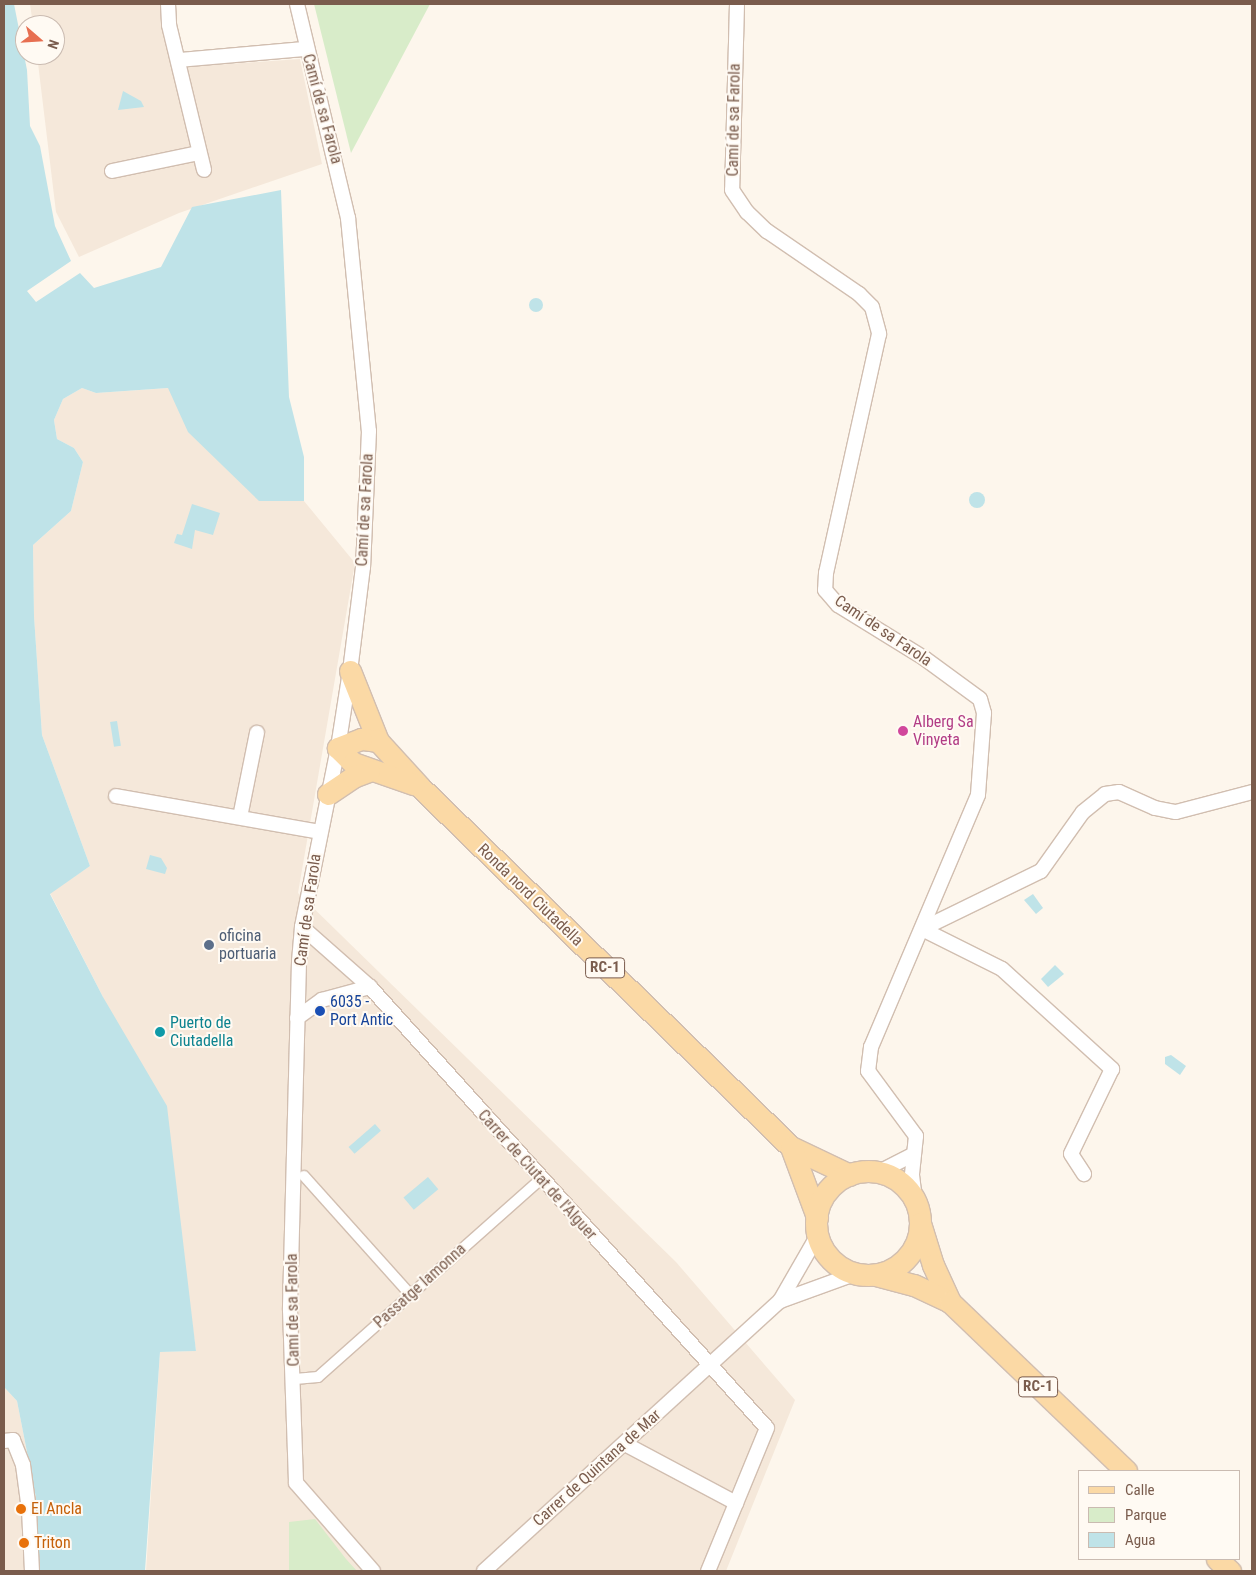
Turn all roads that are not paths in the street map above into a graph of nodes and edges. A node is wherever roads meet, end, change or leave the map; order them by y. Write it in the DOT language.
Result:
graph roads {
  1 [pos="168,4"];
  2 [pos="298,4"];
  3 [pos="737,4"];
  4 [pos="306,49"];
  5 [pos="180,60"];
  6 [pos="199,153"];
  7 [pos="204,170"];
  8 [pos="112,171"];
  9 [pos="350,671"];
  10 [pos="257,733"];
  11 [pos="378,741"];
  12 [pos="338,748"];
  13 [pos="369,771"];
  14 [pos="420,787"];
  15 [pos="1252,792"];
  16 [pos="328,794"];
  17 [pos="116,796"];
  18 [pos="240,817"];
  19 [pos="320,832"];
  20 [pos="302,927"];
  21 [pos="922,929"];
  22 [pos="370,987"];
  23 [pos="297,1018"];
  24 [pos="791,1147"];
  25 [pos="914,1154"];
  26 [pos="879,1172"];
  27 [pos="1084,1174"];
  28 [pos="850,1175"];
  29 [pos="304,1176"];
  30 [pos="540,1180"];
  31 [pos="915,1200"];
  32 [pos="920,1223"];
  33 [pos="817,1226"];
  34 [pos="854,1274"];
  35 [pos="876,1275"];
  36 [pos="410,1294"];
  37 [pos="780,1301"];
  38 [pos="950,1302"];
  39 [pos="710,1365"];
  40 [pos="295,1379"];
  41 [pos="8,1440"];
  42 [pos="625,1444"];
  43 [pos="1125,1470"];
  44 [pos="736,1503"];
  45 [pos="1218,1560"];
  46 [pos="32,1571"];
  47 [pos="373,1571"];
  48 [pos="484,1571"];
  49 [pos="708,1571"];
  50 [pos="1230,1571"];
  1 -- 5 [label="street"];
  2 -- 4 [label="street, Camí de sa Farola"];
  3 -- 21 [label="street, Camí de sa Farola"];
  4 -- 5 [label="street"];
  4 -- 9 [label="street, Camí de sa Farola"];
  5 -- 6 [label="street"];
  6 -- 7 [label="street"];
  6 -- 8 [label="street"];
  9 -- 11 [label="main road, RC-1"];
  9 -- 12 [label="street, Camí de sa Farola"];
  10 -- 18 [label="street"];
  11 -- 12 [label="main road"];
  11 -- 14 [label="main road, RC-1"];
  12 -- 13 [label="main road, RC-1"];
  12 -- 16 [label="street, Camí de sa Farola"];
  13 -- 14 [label="main road, RC-1"];
  13 -- 16 [label="main road"];
  14 -- 24 [label="main road, Ronda nord Ciutadella / RC-1"];
  15 -- 21 [label="street"];
  16 -- 19 [label="street, Camí de sa Farola"];
  17 -- 18 [label="street"];
  18 -- 19 [label="street"];
  19 -- 20 [label="street, Camí de sa Farola"];
  20 -- 22 [label="street, Carrer de Ciutat de l'Alguer"];
  20 -- 23 [label="street, Camí de sa Farola"];
  21 -- 25 [label="street, Camí de sa Farola"];
  21 -- 27 [label="street"];
  22 -- 23 [label="street"];
  22 -- 30 [label="street, Carrer de Ciutat de l'Alguer"];
  23 -- 40 [label="street, Camí de sa Farola"];
  24 -- 28 [label="main road, Ronda nord Ciutadella / RC-1"];
  24 -- 33 [label="main road, Ronda nord Ciutadella / RC-1"];
  25 -- 26 [label="street"];
  25 -- 31 [label="street, Camí de sa Farola"];
  26 -- 28 [label="main road"];
  26 -- 31 [label="main road, RC-1"];
  28 -- 33 [label="main road"];
  29 -- 36 [label="street"];
  30 -- 36 [label="street, Passatge Iamonna"];
  30 -- 39 [label="street, Carrer de Ciutat de l'Alguer"];
  31 -- 32 [label="main road, RC-1"];
  32 -- 35 [label="main road, RC-1"];
  32 -- 38 [label="main road, RC-1"];
  33 -- 34 [label="main road, RC-1"];
  33 -- 37 [label="street"];
  34 -- 35 [label="main road, RC-1"];
  34 -- 37 [label="street"];
  35 -- 38 [label="main road, RC-1"];
  36 -- 40 [label="street, Passatge Iamonna"];
  37 -- 39 [label="street, Carrer de Quintana de Mar"];
  38 -- 43 [label="main road, RC-1"];
  39 -- 42 [label="street, Carrer de Quintana de Mar"];
  39 -- 44 [label="street, Carrer de Ciutat de l'Alguer"];
  40 -- 47 [label="street, Camí de sa Farola"];
  41 -- 46 [label="street"];
  42 -- 44 [label="street"];
  42 -- 48 [label="street, Carrer de Quintana de Mar"];
  44 -- 49 [label="street"];
  45 -- 50 [label="main road"];
}
